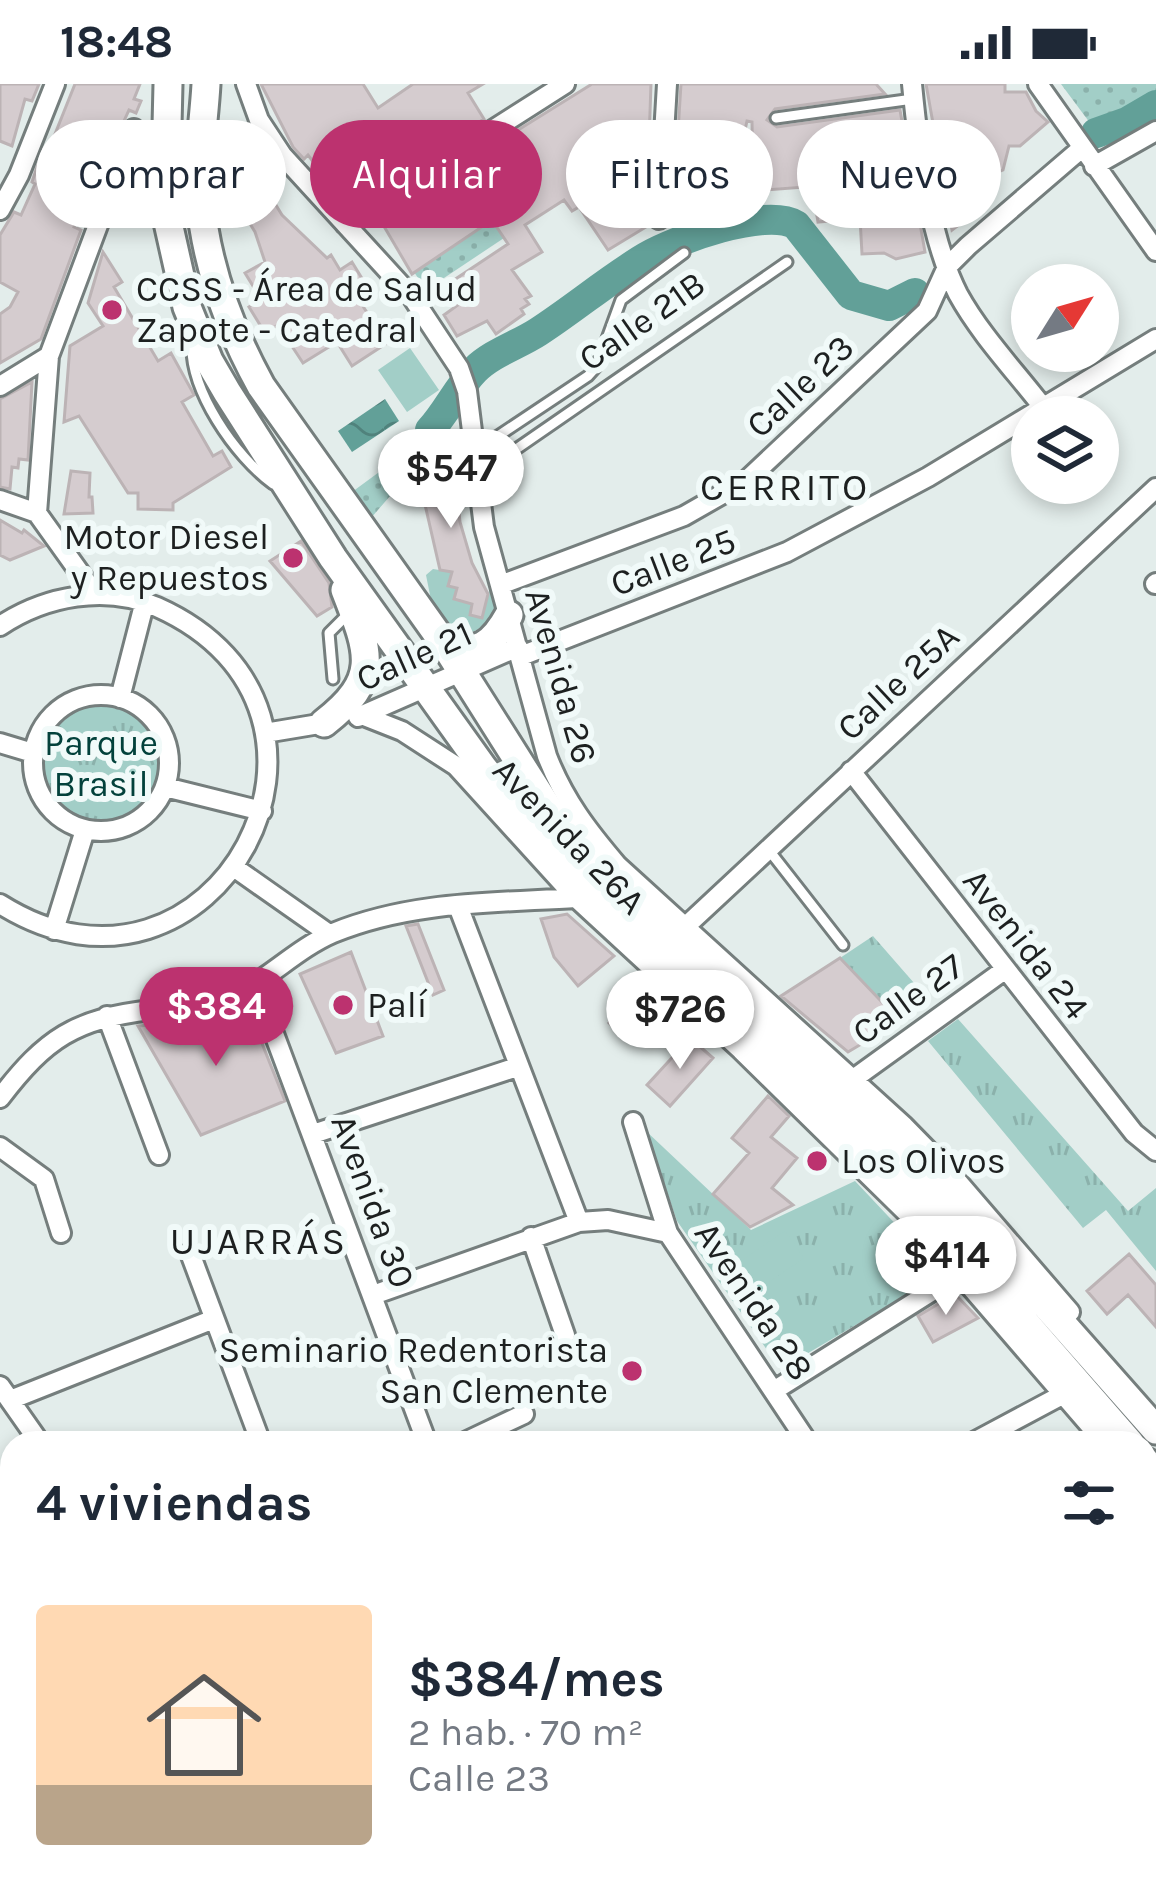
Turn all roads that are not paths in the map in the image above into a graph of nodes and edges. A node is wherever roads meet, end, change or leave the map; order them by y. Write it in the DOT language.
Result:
graph roads {
  1 [pos="56,84"];
  2 [pos="167,84"];
  3 [pos="206,84"];
  4 [pos="246,84"];
  5 [pos="565,84"];
  6 [pos="667,84"];
  7 [pos="1037,84"];
  8 [pos="913,92"];
  9 [pos="776,118"];
  10 [pos="508,120"];
  11 [pos="665,120"];
  12 [pos="1156,131"];
  13 [pos="1082,148"];
  14 [pos="1094,166"];
  15 [pos="310,184"];
  16 [pos="0,210"];
  17 [pos="97,228"];
  18 [pos="349,228"];
  19 [pos="1156,250"];
  20 [pos="684,253"];
  21 [pos="787,262"];
  22 [pos="947,267"];
  23 [pos="194,325"];
  24 [pos="1156,339"];
  25 [pos="50,356"];
  26 [pos="0,386"];
  27 [pos="1034,396"];
  28 [pos="1059,396"];
  29 [pos="1011,425"];
  30 [pos="290,426"];
  31 [pos="262,446"];
  32 [pos="474,452"];
  33 [pos="323,473"];
  34 [pos="476,476"];
  35 [pos="1156,488"];
  36 [pos="296,495"];
  37 [pos="0,500"];
  38 [pos="37,513"];
  39 [pos="333,558"];
  40 [pos="500,585"];
  41 [pos="95,594"];
  42 [pos="145,602"];
  43 [pos="353,610"];
  44 [pos="509,615"];
  45 [pos="0,626"];
  46 [pos="445,645"];
  47 [pos="520,652"];
  48 [pos="461,671"];
  49 [pos="333,679"];
  50 [pos="426,686"];
  51 [pos="120,698"];
  52 [pos="364,716"];
  53 [pos="325,723"];
  54 [pos="265,734"];
  55 [pos="0,743"];
  56 [pos="33,753"];
  57 [pos="850,771"];
  58 [pos="165,787"];
  59 [pos="262,811"];
  60 [pos="85,830"];
  61 [pos="768,849"];
  62 [pos="235,868"];
  63 [pos="576,898"];
  64 [pos="0,904"];
  65 [pos="458,906"];
  66 [pos="685,927"];
  67 [pos="54,930"];
  68 [pos="329,934"];
  69 [pos="843,945"];
  70 [pos="1003,970"];
  71 [pos="255,983"];
  72 [pos="107,1016"];
  73 [pos="517,1067"];
  74 [pos="852,1080"];
  75 [pos="0,1098"];
  76 [pos="633,1122"];
  77 [pos="314,1134"];
  78 [pos="0,1148"];
  79 [pos="1156,1151"];
  80 [pos="159,1155"];
  81 [pos="579,1222"];
  82 [pos="61,1233"];
  83 [pos="668,1233"];
  84 [pos="531,1237"];
  85 [pos="190,1253"];
  86 [pos="1012,1264"];
  87 [pos="962,1273"];
  88 [pos="1051,1290"];
  89 [pos="373,1295"];
  90 [pos="214,1318"];
  91 [pos="565,1335"];
  92 [pos="1127,1379"];
  93 [pos="775,1390"];
  94 [pos="5,1393"];
  95 [pos="1062,1395"];
  96 [pos="524,1414"];
  97 [pos="1152,1419"];
  98 [pos="32,1431"];
  99 [pos="256,1431"];
  100 [pos="424,1431"];
  101 [pos="488,1431"];
  102 [pos="801,1431"];
  103 [pos="994,1431"];
  104 [pos="1094,1431"];
  105 [pos="1120,1431"];
  1 -- 16 [label="street"];
  2 -- 23 [label="main road"];
  3 -- 30 [label="main road"];
  4 -- 15 [label="street, Avenida 26"];
  5 -- 10 [label="street"];
  6 -- 11 [label="street"];
  7 -- 13 [label="street"];
  8 -- 9 [label="lane"];
  8 -- 22 [label="street"];
  12 -- 14 [label="street"];
  13 -- 14 [label="street"];
  13 -- 22 [label="street, Calle 23"];
  14 -- 19 [label="street"];
  17 -- 25 [label="street"];
  18 -- 32 [label="street, Avenida 26"];
  20 -- 32 [label="lane"];
  21 -- 34 [label="lane, Calle 21B"];
  22 -- 27 [label="street"];
  22 -- 40 [label="street, Calle 23"];
  23 -- 31 [label="main road"];
  23 -- 36 [label="lane"];
  24 -- 28 [label="street, Calle 25"];
  25 -- 26 [label="street"];
  25 -- 38 [label="street"];
  29 -- 47 [label="street, Calle 25"];
  30 -- 31 [label="main road"];
  30 -- 33 [label="main road"];
  31 -- 36 [label="main road"];
  32 -- 34 [label="street, Avenida 26"];
  33 -- 36 [label="main road"];
  33 -- 46 [label="main road"];
  34 -- 40 [label="street, Avenida 26"];
  35 -- 57 [label="street, Calle 25A"];
  36 -- 39 [label="main road"];
  37 -- 38 [label="street"];
  38 -- 41 [label="street"];
  39 -- 43 [label="main road"];
  39 -- 50 [label="main road"];
  40 -- 44 [label="street, Avenida 26"];
  41 -- 42 [label="street"];
  41 -- 45 [label="street"];
  42 -- 51 [label="street"];
  42 -- 54 [label="street"];
  43 -- 49 [label="lane"];
  43 -- 53 [label="main road"];
  44 -- 46 [label="main road"];
  44 -- 47 [label="street, Avenida 26"];
  46 -- 48 [label="main road"];
  47 -- 48 [label="street, Calle 21"];
  47 -- 66 [label="street, Avenida 26"];
  48 -- 50 [label="street, Calle 21"];
  48 -- 86 [label="main road"];
  50 -- 52 [label="street, Calle 21"];
  50 -- 105 [label="main road"];
  51 -- 56 [label="street"];
  51 -- 58 [label="street"];
  52 -- 53 [label="street, Calle 21"];
  52 -- 63 [label="street, Avenida 26A"];
  53 -- 54 [label="street, Calle 21"];
  54 -- 59 [label="street"];
  55 -- 56 [label="street"];
  56 -- 60 [label="street"];
  57 -- 61 [label="street, Calle 25A"];
  57 -- 70 [label="street, Avenida 24"];
  58 -- 59 [label="street"];
  58 -- 60 [label="street"];
  59 -- 62 [label="street"];
  60 -- 67 [label="street"];
  61 -- 66 [label="street, Calle 25A"];
  61 -- 69 [label="lane"];
  62 -- 67 [label="street"];
  62 -- 68 [label="street"];
  63 -- 65 [label="street"];
  63 -- 87 [label="street, Avenida 26A"];
  64 -- 67 [label="street"];
  65 -- 68 [label="street"];
  65 -- 73 [label="street"];
  66 -- 74 [label="street, Avenida 26"];
  68 -- 71 [label="street"];
  70 -- 74 [label="street, Calle 27"];
  70 -- 79 [label="street, Avenida 24"];
  71 -- 72 [label="street"];
  71 -- 77 [label="street, Avenida 30"];
  72 -- 75 [label="street"];
  72 -- 80 [label="street"];
  73 -- 77 [label="street"];
  73 -- 81 [label="street"];
  74 -- 88 [label="street, Avenida 26"];
  76 -- 83 [label="street, Avenida 28"];
  77 -- 89 [label="street, Avenida 30"];
  78 -- 82 [label="street"];
  81 -- 83 [label="street"];
  81 -- 84 [label="street"];
  83 -- 93 [label="street, Avenida 28"];
  84 -- 89 [label="street"];
  84 -- 91 [label="street"];
  85 -- 90 [label="street"];
  86 -- 88 [label="main road"];
  86 -- 97 [label="main road"];
  87 -- 93 [label="street"];
  87 -- 95 [label="street, Avenida 26A"];
  88 -- 92 [label="street, Avenida 26"];
  89 -- 100 [label="street, Avenida 30"];
  90 -- 94 [label="street"];
  90 -- 99 [label="street"];
  92 -- 97 [label="main road"];
  93 -- 102 [label="street, Avenida 28"];
  94 -- 98 [label="street"];
  95 -- 103 [label="street"];
  95 -- 104 [label="street, Avenida 26A"];
  96 -- 101 [label="street"];
}
